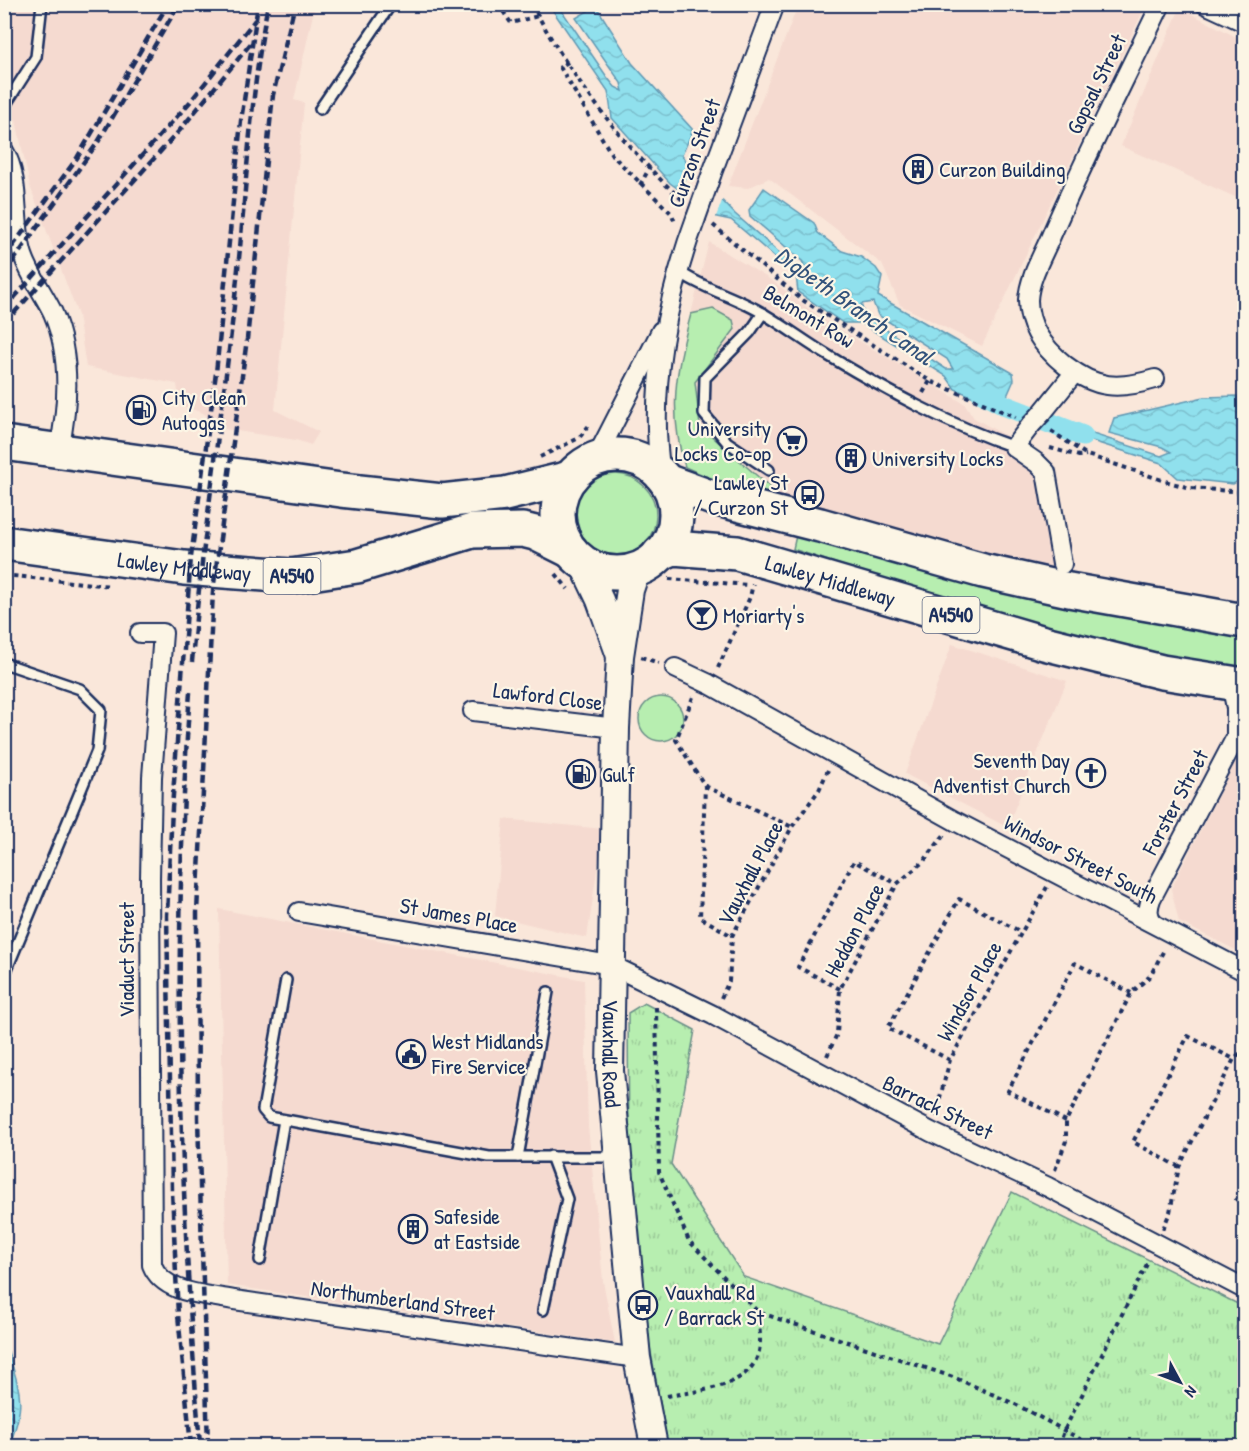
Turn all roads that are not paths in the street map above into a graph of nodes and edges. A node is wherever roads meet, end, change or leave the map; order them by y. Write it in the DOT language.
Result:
graph roads {
  1 [pos="42,4"];
  2 [pos="391,4"];
  3 [pos="775,4"];
  4 [pos="1161,4"];
  5 [pos="1205,4"];
  6 [pos="1245,22"];
  7 [pos="4,107"];
  8 [pos="320,109"];
  9 [pos="4,151"];
  10 [pos="678,271"];
  11 [pos="763,313"];
  12 [pos="665,321"];
  13 [pos="1076,372"];
  14 [pos="1155,379"];
  15 [pos="4,443"];
  16 [pos="1014,447"];
  17 [pos="59,450"];
  18 [pos="596,458"];
  19 [pos="769,470"];
  20 [pos="664,477"];
  21 [pos="570,478"];
  22 [pos="4,543"];
  23 [pos="576,555"];
  24 [pos="4,559"];
  25 [pos="1062,564"];
  26 [pos="656,566"];
  27 [pos="184,568"];
  28 [pos="1245,621"];
  29 [pos="140,633"];
  30 [pos="631,651"];
  31 [pos="4,663"];
  32 [pos="675,668"];
  33 [pos="1238,684"];
  34 [pos="473,711"];
  35 [pos="616,728"];
  36 [pos="1240,731"];
  37 [pos="298,912"];
  38 [pos="1153,923"];
  39 [pos="611,965"];
  40 [pos="1245,971"];
  41 [pos="4,976"];
  42 [pos="286,980"];
  43 [pos="548,992"];
  44 [pos="284,1120"];
  45 [pos="551,1156"];
  46 [pos="518,1157"];
  47 [pos="616,1157"];
  48 [pos="260,1260"];
  49 [pos="164,1283"];
  50 [pos="1245,1289"];
  51 [pos="543,1310"];
  52 [pos="637,1358"];
  53 [pos="654,1446"];
  1 -- 7 [label="lane"];
  2 -- 8 [label="lane"];
  3 -- 10 [label="street, Curzon Street, bridge"];
  4 -- 13 [label="street, Gopsal Street"];
  5 -- 6 [label="street"];
  9 -- 17 [label="street"];
  10 -- 11 [label="lane, Belmont Row"];
  10 -- 12 [label="street, Curzon Street"];
  11 -- 16 [label="lane, Belmont Row"];
  11 -- 19 [label="lane"];
  12 -- 18 [label="street, Curzon Street"];
  12 -- 20 [label="street, Curzon Street"];
  13 -- 14 [label="street"];
  13 -- 16 [label="street"];
  15 -- 17 [label="highway"];
  16 -- 25 [label="street"];
  17 -- 21 [label="highway"];
  18 -- 20 [label="highway, A4540"];
  18 -- 21 [label="highway"];
  20 -- 26 [label="highway"];
  20 -- 28 [label="highway, A4540"];
  21 -- 23 [label="highway"];
  22 -- 27 [label="highway, Lawley Middleway / A4540"];
  23 -- 26 [label="highway, A4540"];
  23 -- 27 [label="highway, Lawley Middleway / A4540"];
  23 -- 30 [label="main road, Vauxhall Road"];
  24 -- 27 [label="street"];
  26 -- 30 [label="main road, Vauxhall Road"];
  26 -- 33 [label="highway, Lawley Middleway / A4540"];
  29 -- 49 [label="street, Viaduct Street"];
  30 -- 35 [label="main road, Vauxhall Road"];
  31 -- 41 [label="lane"];
  32 -- 38 [label="street, Windsor Street South"];
  33 -- 36 [label="street, Forster Street"];
  34 -- 35 [label="street, Lawford Close"];
  35 -- 39 [label="main road, Vauxhall Road"];
  36 -- 38 [label="street, Forster Street"];
  37 -- 39 [label="street, St James Place"];
  38 -- 40 [label="street, Windsor Street South"];
  39 -- 47 [label="main road, Vauxhall Road"];
  39 -- 50 [label="street, Barrack Street"];
  42 -- 44 [label="lane"];
  43 -- 46 [label="lane"];
  44 -- 46 [label="lane"];
  44 -- 48 [label="lane"];
  45 -- 46 [label="lane"];
  45 -- 47 [label="lane"];
  45 -- 51 [label="lane"];
  47 -- 52 [label="main road, Vauxhall Road"];
  49 -- 52 [label="street, Northumberland Street"];
  52 -- 53 [label="main road, Vauxhall Road"];
}
